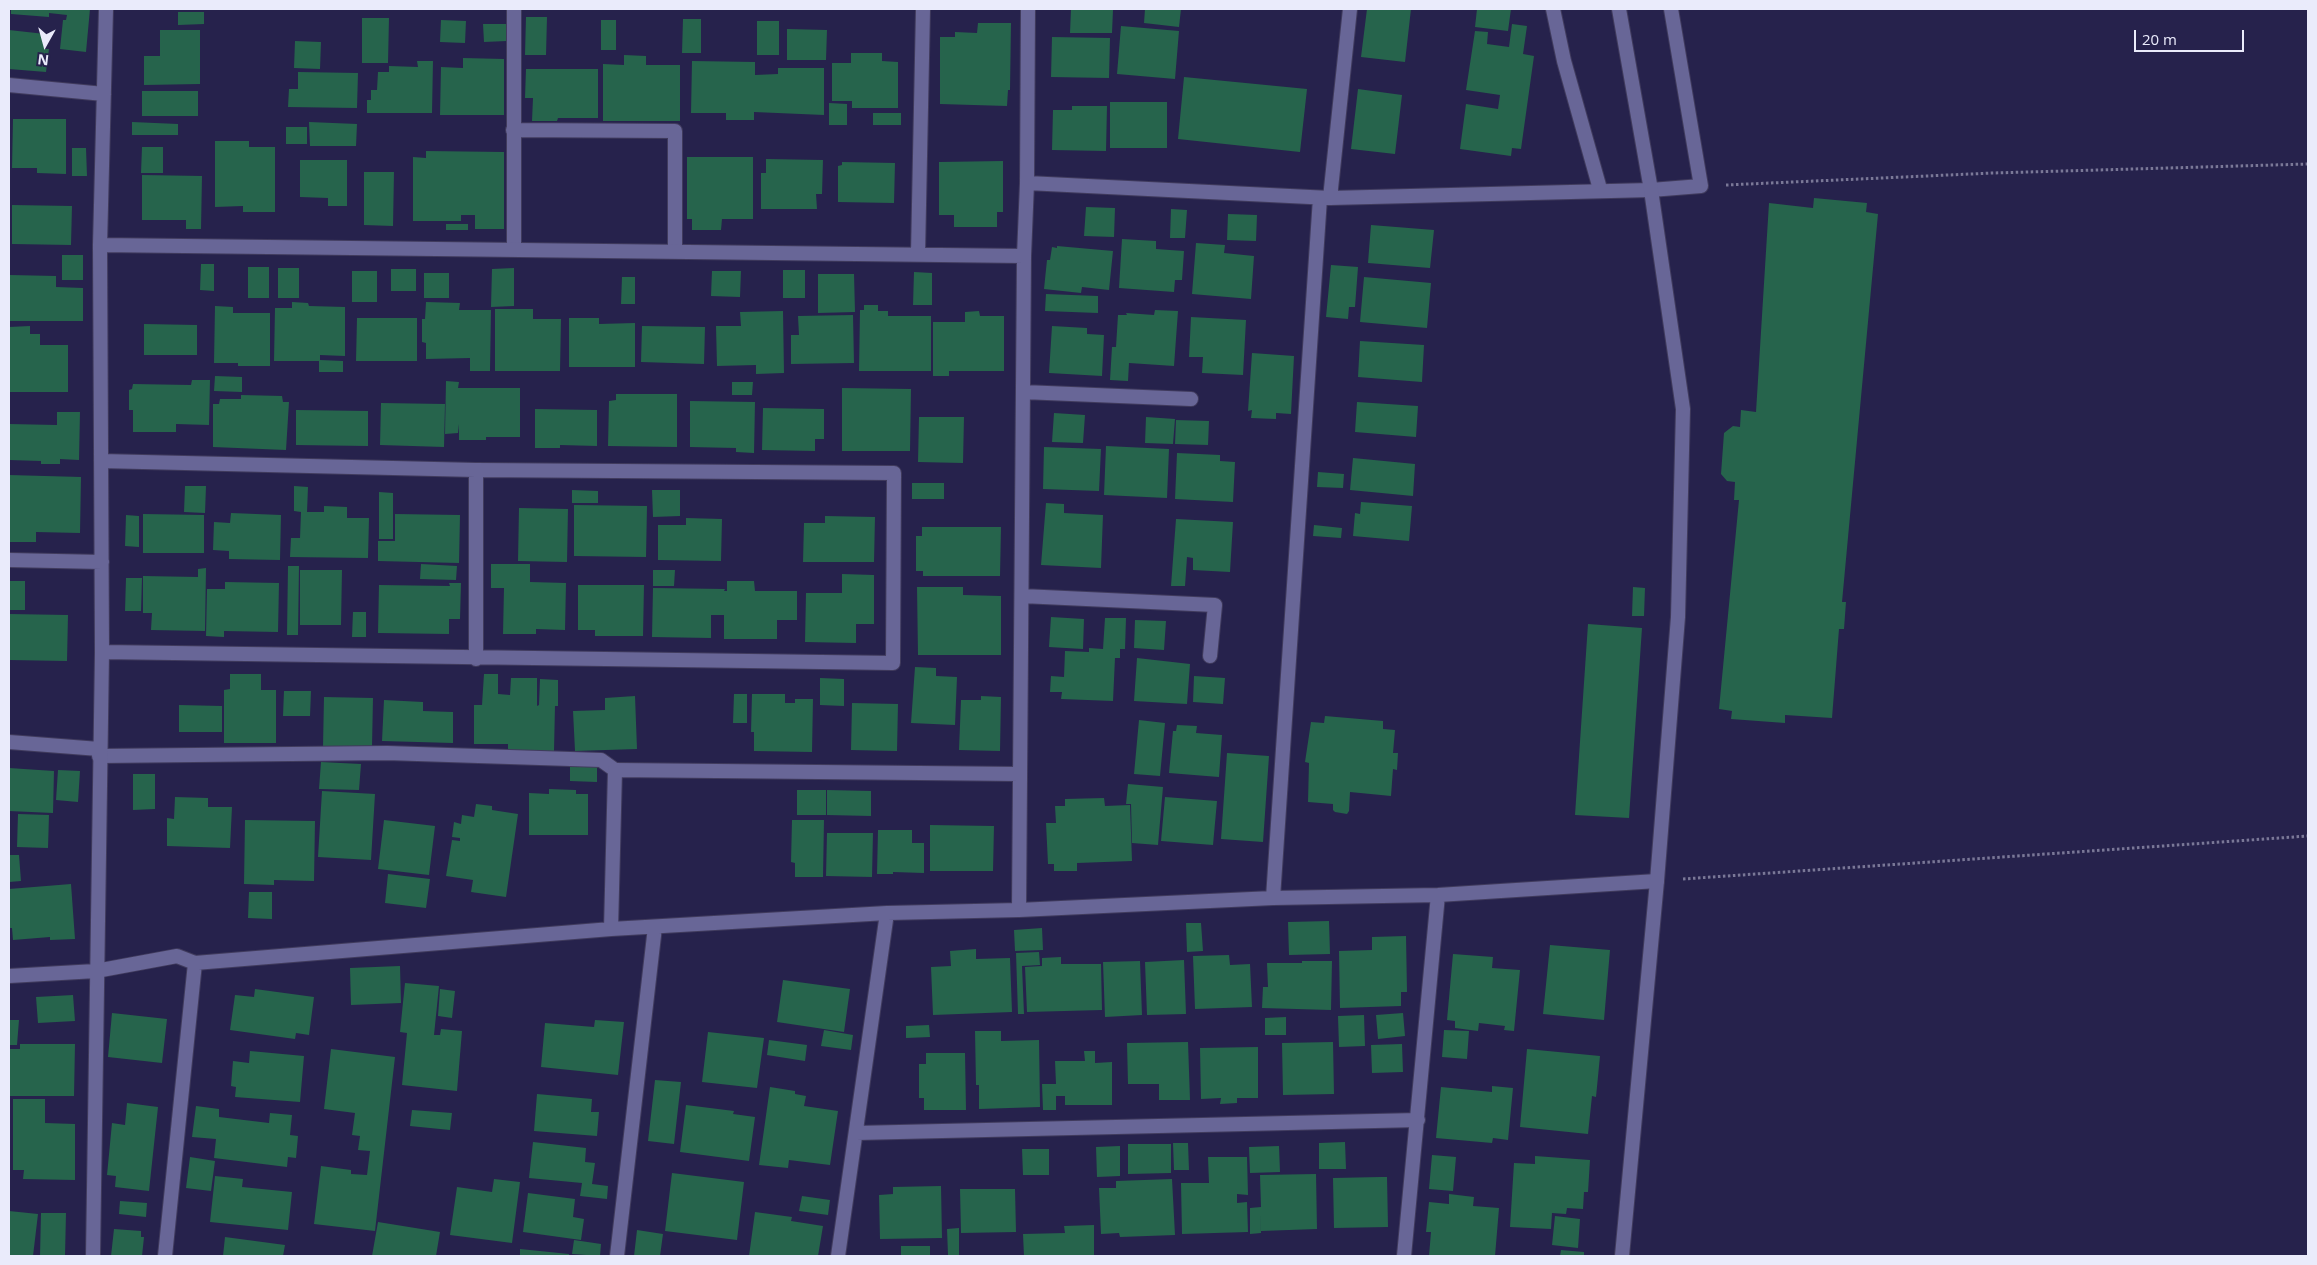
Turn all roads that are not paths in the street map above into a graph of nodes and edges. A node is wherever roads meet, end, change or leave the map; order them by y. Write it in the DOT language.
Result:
graph roads {
  1 [pos="106,9"];
  2 [pos="514,9"];
  3 [pos="923,9"];
  4 [pos="1028,9"];
  5 [pos="1350,9"];
  6 [pos="1553,9"];
  7 [pos="1619,9"];
  8 [pos="1672,9"];
  9 [pos="9,85"];
  10 [pos="104,94"];
  11 [pos="513,130"];
  12 [pos="1026,183"];
  13 [pos="1600,189"];
  14 [pos="1651,190"];
  15 [pos="1325,198"];
  16 [pos="100,245"];
  17 [pos="514,249"];
  18 [pos="675,251"];
  19 [pos="918,254"];
  20 [pos="1024,256"];
  21 [pos="1023,392"];
  22 [pos="1190,399"];
  23 [pos="101,461"];
  24 [pos="476,470"];
  25 [pos="9,560"];
  26 [pos="102,562"];
  27 [pos="1022,596"];
  28 [pos="102,652"];
  29 [pos="1210,656"];
  30 [pos="476,658"];
  31 [pos="9,742"];
  32 [pos="99,753"];
  33 [pos="615,770"];
  34 [pos="1020,774"];
  35 [pos="1657,881"];
  36 [pos="1438,895"];
  37 [pos="1273,898"];
  38 [pos="1019,910"];
  39 [pos="887,913"];
  40 [pos="655,926"];
  41 [pos="611,929"];
  42 [pos="195,963"];
  43 [pos="96,971"];
  44 [pos="9,976"];
  45 [pos="1418,1120"];
  46 [pos="856,1133"];
  47 [pos="92,1256"];
  48 [pos="165,1256"];
  49 [pos="617,1256"];
  50 [pos="838,1256"];
  51 [pos="1404,1256"];
  52 [pos="1622,1256"];
  1 -- 10 [label="street"];
  2 -- 11 [label="street"];
  3 -- 19 [label="street"];
  4 -- 12 [label="street"];
  5 -- 15 [label="street"];
  6 -- 13 [label="street"];
  7 -- 14 [label="street"];
  8 -- 14 [label="street"];
  9 -- 10 [label="street"];
  10 -- 16 [label="street"];
  11 -- 17 [label="street"];
  11 -- 18 [label="street"];
  12 -- 15 [label="street"];
  12 -- 20 [label="street"];
  13 -- 14 [label="street"];
  13 -- 15 [label="street"];
  14 -- 35 [label="street"];
  15 -- 37 [label="street"];
  16 -- 17 [label="street"];
  16 -- 23 [label="street"];
  17 -- 18 [label="street"];
  18 -- 19 [label="street"];
  19 -- 20 [label="street"];
  20 -- 21 [label="street"];
  21 -- 22 [label="street"];
  21 -- 27 [label="street"];
  23 -- 24 [label="street"];
  23 -- 26 [label="street"];
  24 -- 30 [label="street"];
  24 -- 30 [label="street"];
  25 -- 26 [label="street"];
  26 -- 28 [label="street"];
  27 -- 29 [label="street"];
  27 -- 34 [label="street"];
  28 -- 30 [label="street"];
  28 -- 32 [label="street"];
  31 -- 32 [label="street"];
  32 -- 33 [label="street"];
  32 -- 43 [label="street"];
  33 -- 34 [label="street"];
  33 -- 41 [label="street"];
  34 -- 38 [label="street"];
  35 -- 36 [label="street"];
  35 -- 52 [label="street"];
  36 -- 37 [label="street"];
  36 -- 45 [label="street"];
  37 -- 38 [label="street"];
  38 -- 39 [label="street"];
  39 -- 40 [label="street"];
  39 -- 46 [label="street"];
  40 -- 41 [label="street"];
  40 -- 49 [label="street"];
  41 -- 42 [label="street"];
  42 -- 43 [label="street"];
  42 -- 48 [label="street"];
  43 -- 44 [label="street"];
  43 -- 47 [label="street"];
  45 -- 46 [label="street"];
  45 -- 51 [label="street"];
  46 -- 50 [label="street"];
}
